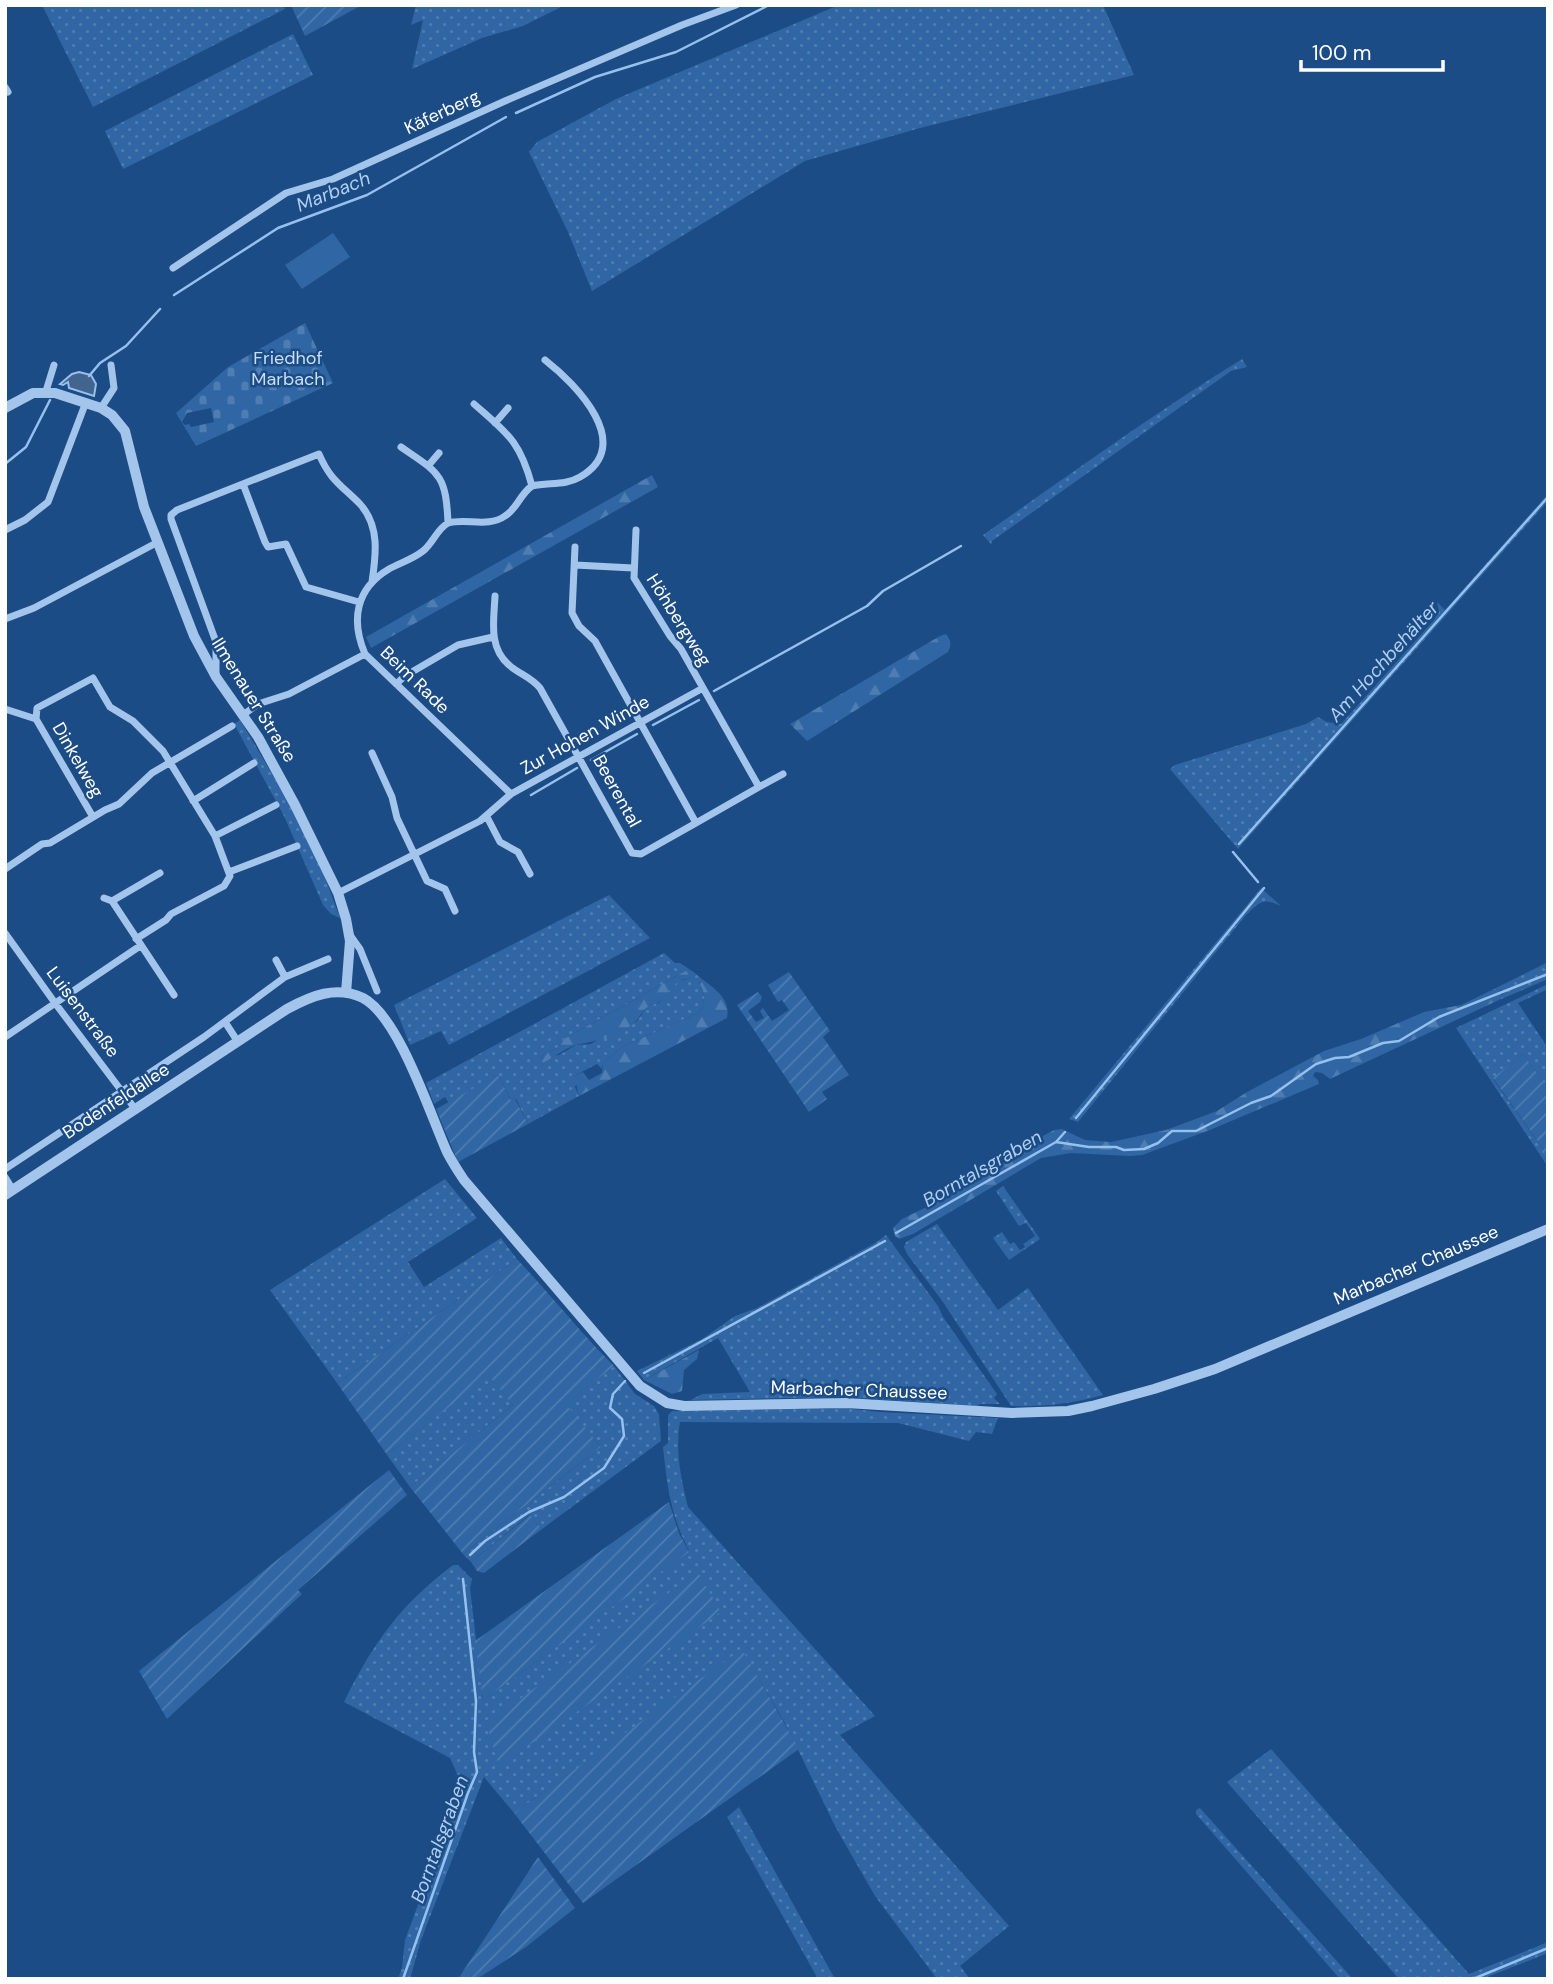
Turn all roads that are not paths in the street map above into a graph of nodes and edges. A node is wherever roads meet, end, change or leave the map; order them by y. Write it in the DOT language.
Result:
graph roads {
  1 [pos="736,5"];
  2 [pos="173,268"];
  3 [pos="545,360"];
  4 [pos="54,365"];
  5 [pos="111,365"];
  6 [pos="46,391"];
  7 [pos="86,402"];
  8 [pos="474,404"];
  9 [pos="5,408"];
  10 [pos="102,408"];
  11 [pos="508,408"];
  12 [pos="495,423"];
  13 [pos="401,447"];
  14 [pos="439,453"];
  15 [pos="428,466"];
  16 [pos="240,485"];
  17 [pos="532,486"];
  18 [pos="448,523"];
  19 [pos="5,530"];
  20 [pos="636,530"];
  21 [pos="158,542"];
  22 [pos="575,547"];
  23 [pos="575,565"];
  24 [pos="633,568"];
  25 [pos="372,582"];
  26 [pos="495,596"];
  27 [pos="359,602"];
  28 [pos="5,619"];
  29 [pos="493,637"];
  30 [pos="365,654"];
  31 [pos="216,677"];
  32 [pos="396,684"];
  33 [pos="703,688"];
  34 [pos="5,709"];
  35 [pos="243,715"];
  36 [pos="36,719"];
  37 [pos="641,722"];
  38 [pos="232,726"];
  39 [pos="372,753"];
  40 [pos="579,756"];
  41 [pos="254,763"];
  42 [pos="170,764"];
  43 [pos="783,774"];
  44 [pos="759,787"];
  45 [pos="511,794"];
  46 [pos="193,801"];
  47 [pos="276,805"];
  48 [pos="93,817"];
  49 [pos="487,817"];
  50 [pos="696,823"];
  51 [pos="215,836"];
  52 [pos="297,846"];
  53 [pos="414,855"];
  54 [pos="5,869"];
  55 [pos="229,872"];
  56 [pos="160,873"];
  57 [pos="530,874"];
  58 [pos="338,893"];
  59 [pos="104,898"];
  60 [pos="112,901"];
  61 [pos="455,911"];
  62 [pos="5,933"];
  63 [pos="349,935"];
  64 [pos="138,942"];
  65 [pos="327,959"];
  66 [pos="276,960"];
  67 [pos="285,976"];
  68 [pos="377,991"];
  69 [pos="346,993"];
  70 [pos="174,995"];
  71 [pos="55,1003"];
  72 [pos="225,1022"];
  73 [pos="5,1037"];
  74 [pos="238,1042"];
  75 [pos="123,1092"];
  76 [pos="136,1110"];
  77 [pos="5,1169"];
  78 [pos="5,1177"];
  79 [pos="9,1192"];
  80 [pos="1548,1229"];
  1 -- 2 [label="street, Käferberg"];
  3 -- 17 [label="street"];
  4 -- 6 [label="street"];
  5 -- 10 [label="street"];
  6 -- 7 [label="street"];
  6 -- 9 [label="street"];
  7 -- 10 [label="street"];
  7 -- 19 [label="street"];
  8 -- 12 [label="street"];
  10 -- 21 [label="street, Ilmenauer Straße"];
  11 -- 12 [label="street"];
  12 -- 17 [label="street"];
  13 -- 15 [label="street"];
  14 -- 15 [label="street"];
  15 -- 18 [label="street"];
  16 -- 25 [label="street"];
  16 -- 27 [label="street"];
  16 -- 31 [label="street"];
  17 -- 18 [label="street"];
  18 -- 25 [label="street"];
  20 -- 24 [label="street, Höhbergweg"];
  21 -- 28 [label="street"];
  21 -- 31 [label="street, Ilmenauer Straße"];
  22 -- 23 [label="street"];
  23 -- 24 [label="street, Höhbergweg"];
  23 -- 37 [label="street"];
  24 -- 33 [label="street, Höhbergweg"];
  25 -- 27 [label="street"];
  26 -- 29 [label="street"];
  27 -- 30 [label="street"];
  29 -- 32 [label="street"];
  29 -- 40 [label="street"];
  30 -- 32 [label="street, Beim Rade"];
  30 -- 35 [label="street, Beim Rade"];
  31 -- 35 [label="street, Ilmenauer Straße"];
  32 -- 45 [label="street, Beim Rade"];
  33 -- 37 [label="street, Zur Hohen Winde"];
  33 -- 44 [label="street"];
  34 -- 36 [label="street, Dinkelweg"];
  35 -- 58 [label="street, Ilmenauer Straße"];
  36 -- 42 [label="street, Dinkelweg"];
  36 -- 48 [label="street, Dinkelweg"];
  37 -- 40 [label="street, Zur Hohen Winde"];
  37 -- 50 [label="street"];
  38 -- 42 [label="street"];
  39 -- 53 [label="street"];
  40 -- 45 [label="street, Zur Hohen Winde"];
  40 -- 50 [label="street, Beerental"];
  41 -- 46 [label="street"];
  42 -- 46 [label="street"];
  42 -- 48 [label="street"];
  43 -- 44 [label="street, Beerental"];
  44 -- 50 [label="street, Beerental"];
  45 -- 49 [label="street, Zur Hohen Winde"];
  46 -- 51 [label="street"];
  47 -- 51 [label="street"];
  48 -- 54 [label="street"];
  49 -- 53 [label="street, Zur Hohen Winde"];
  49 -- 57 [label="street"];
  51 -- 55 [label="street"];
  52 -- 55 [label="street"];
  53 -- 58 [label="street, Zur Hohen Winde"];
  53 -- 61 [label="street"];
  55 -- 64 [label="street"];
  56 -- 60 [label="street"];
  58 -- 63 [label="street, Ilmenauer Straße"];
  59 -- 60 [label="street"];
  60 -- 64 [label="street"];
  62 -- 71 [label="street, Luisenstraße"];
  63 -- 68 [label="street, Ilmenauer Straße"];
  63 -- 69 [label="street, Ilmenauer Straße"];
  64 -- 70 [label="street"];
  64 -- 71 [label="street"];
  65 -- 67 [label="street, Bodenfeldallee"];
  66 -- 67 [label="street"];
  67 -- 72 [label="street, Bodenfeldallee"];
  69 -- 74 [label="street, Bodenfeldallee"];
  69 -- 80 [label="street, Marbacher Chaussee"];
  71 -- 73 [label="street"];
  71 -- 75 [label="street, Luisenstraße"];
  72 -- 74 [label="street"];
  72 -- 75 [label="street, Bodenfeldallee"];
  74 -- 76 [label="street, Bodenfeldallee"];
  75 -- 76 [label="street, Luisenstraße"];
  75 -- 77 [label="street, Bodenfeldallee"];
  76 -- 79 [label="street, Bodenfeldallee"];
  78 -- 79 [label="street, Bodenfeldallee"];
}
